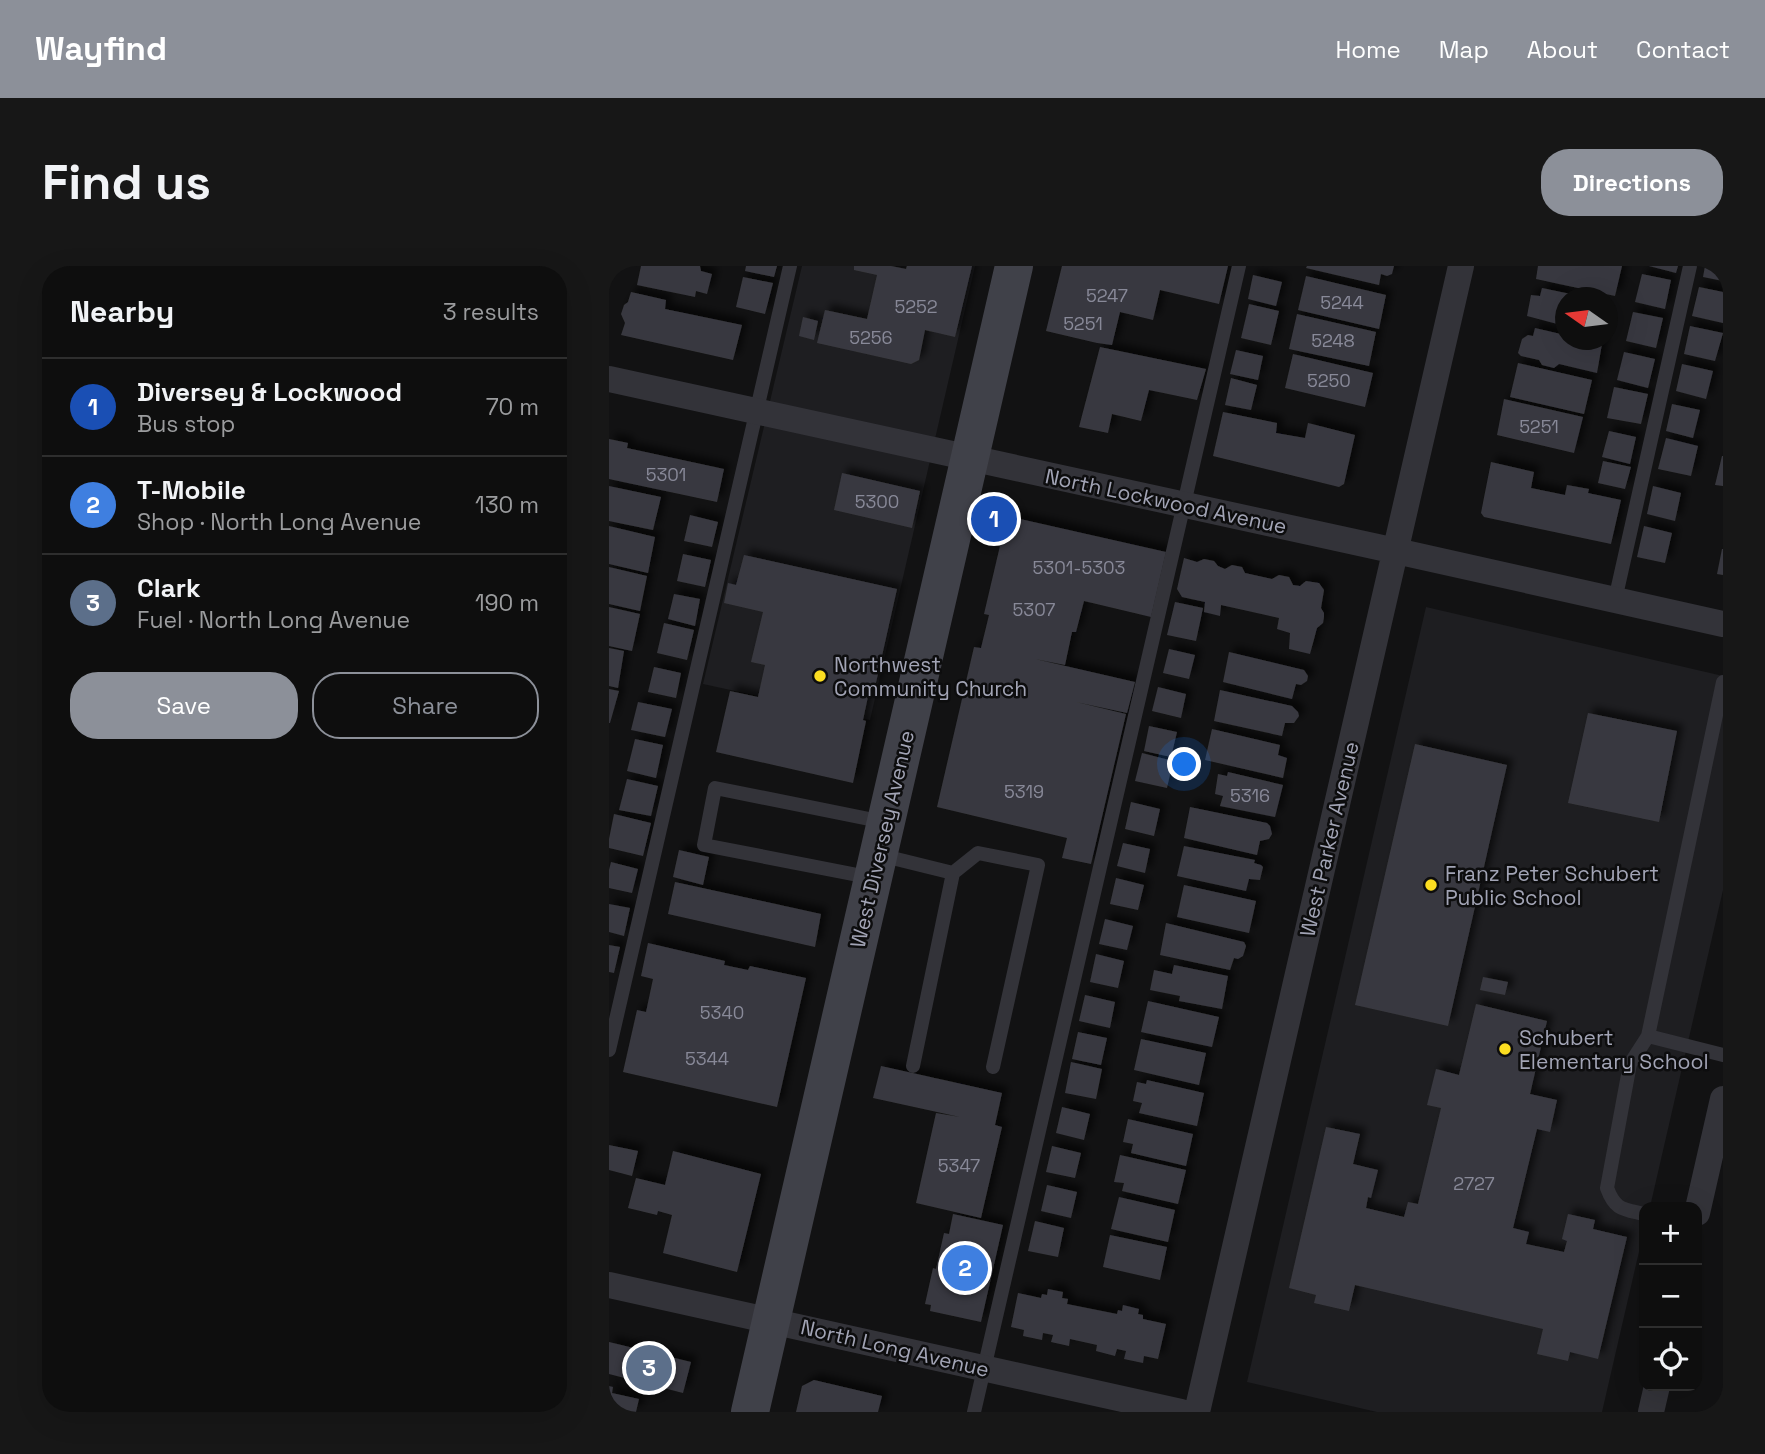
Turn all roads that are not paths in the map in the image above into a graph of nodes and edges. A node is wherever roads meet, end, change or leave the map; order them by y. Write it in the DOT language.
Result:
graph roads {
  1 [pos="790,266"];
  2 [pos="1014,266"];
  3 [pos="1239,266"];
  4 [pos="1461,266"];
  5 [pos="1691,266"];
  6 [pos="609,379"];
  7 [pos="756,411"];
  8 [pos="969,458"];
  9 [pos="1184,505"];
  10 [pos="1396,551"];
  11 [pos="1615,600"];
  12 [pos="1723,624"];
  13 [pos="1723,682"];
  14 [pos="879,852"];
  15 [pos="953,873"];
  16 [pos="1648,1036"];
  17 [pos="609,1050"];
  18 [pos="1723,1055"];
  19 [pos="913,1066"];
  20 [pos="993,1067"];
  21 [pos="1723,1100"];
  22 [pos="1700,1202"];
  23 [pos="1639,1212"];
  24 [pos="609,1285"];
  25 [pos="770,1321"];
  26 [pos="984,1368"];
  27 [pos="1656,1391"];
  28 [pos="750,1412"];
  29 [pos="974,1412"];
  30 [pos="1181,1412"];
  31 [pos="1197,1412"];
  32 [pos="1651,1412"];
  1 -- 7 [label="lane"];
  2 -- 8 [label="main road, West Diversey Avenue"];
  3 -- 9 [label="lane"];
  4 -- 10 [label="street, West Parker Avenue"];
  5 -- 11 [label="lane"];
  6 -- 7 [label="street, North Lockwood Avenue"];
  7 -- 8 [label="street, North Lockwood Avenue"];
  7 -- 17 [label="lane"];
  8 -- 9 [label="street, North Lockwood Avenue"];
  8 -- 14 [label="main road, West Diversey Avenue"];
  9 -- 10 [label="street, North Lockwood Avenue"];
  9 -- 26 [label="lane"];
  10 -- 11 [label="street, North Lockwood Avenue"];
  10 -- 31 [label="street, West Parker Avenue"];
  11 -- 12 [label="street, North Lockwood Avenue"];
  13 -- 16 [label="lane"];
  14 -- 14 [label="lane"];
  14 -- 15 [label="lane"];
  14 -- 25 [label="main road, West Diversey Avenue"];
  15 -- 19 [label="lane"];
  15 -- 20 [label="lane"];
  16 -- 18 [label="lane"];
  16 -- 23 [label="lane"];
  21 -- 22 [label="street"];
  24 -- 25 [label="street, North Long Avenue"];
  25 -- 26 [label="street, North Long Avenue"];
  25 -- 28 [label="main road, West Diversey Avenue"];
  26 -- 29 [label="lane"];
  26 -- 30 [label="street, North Long Avenue"];
  27 -- 32 [label="street"];
}
